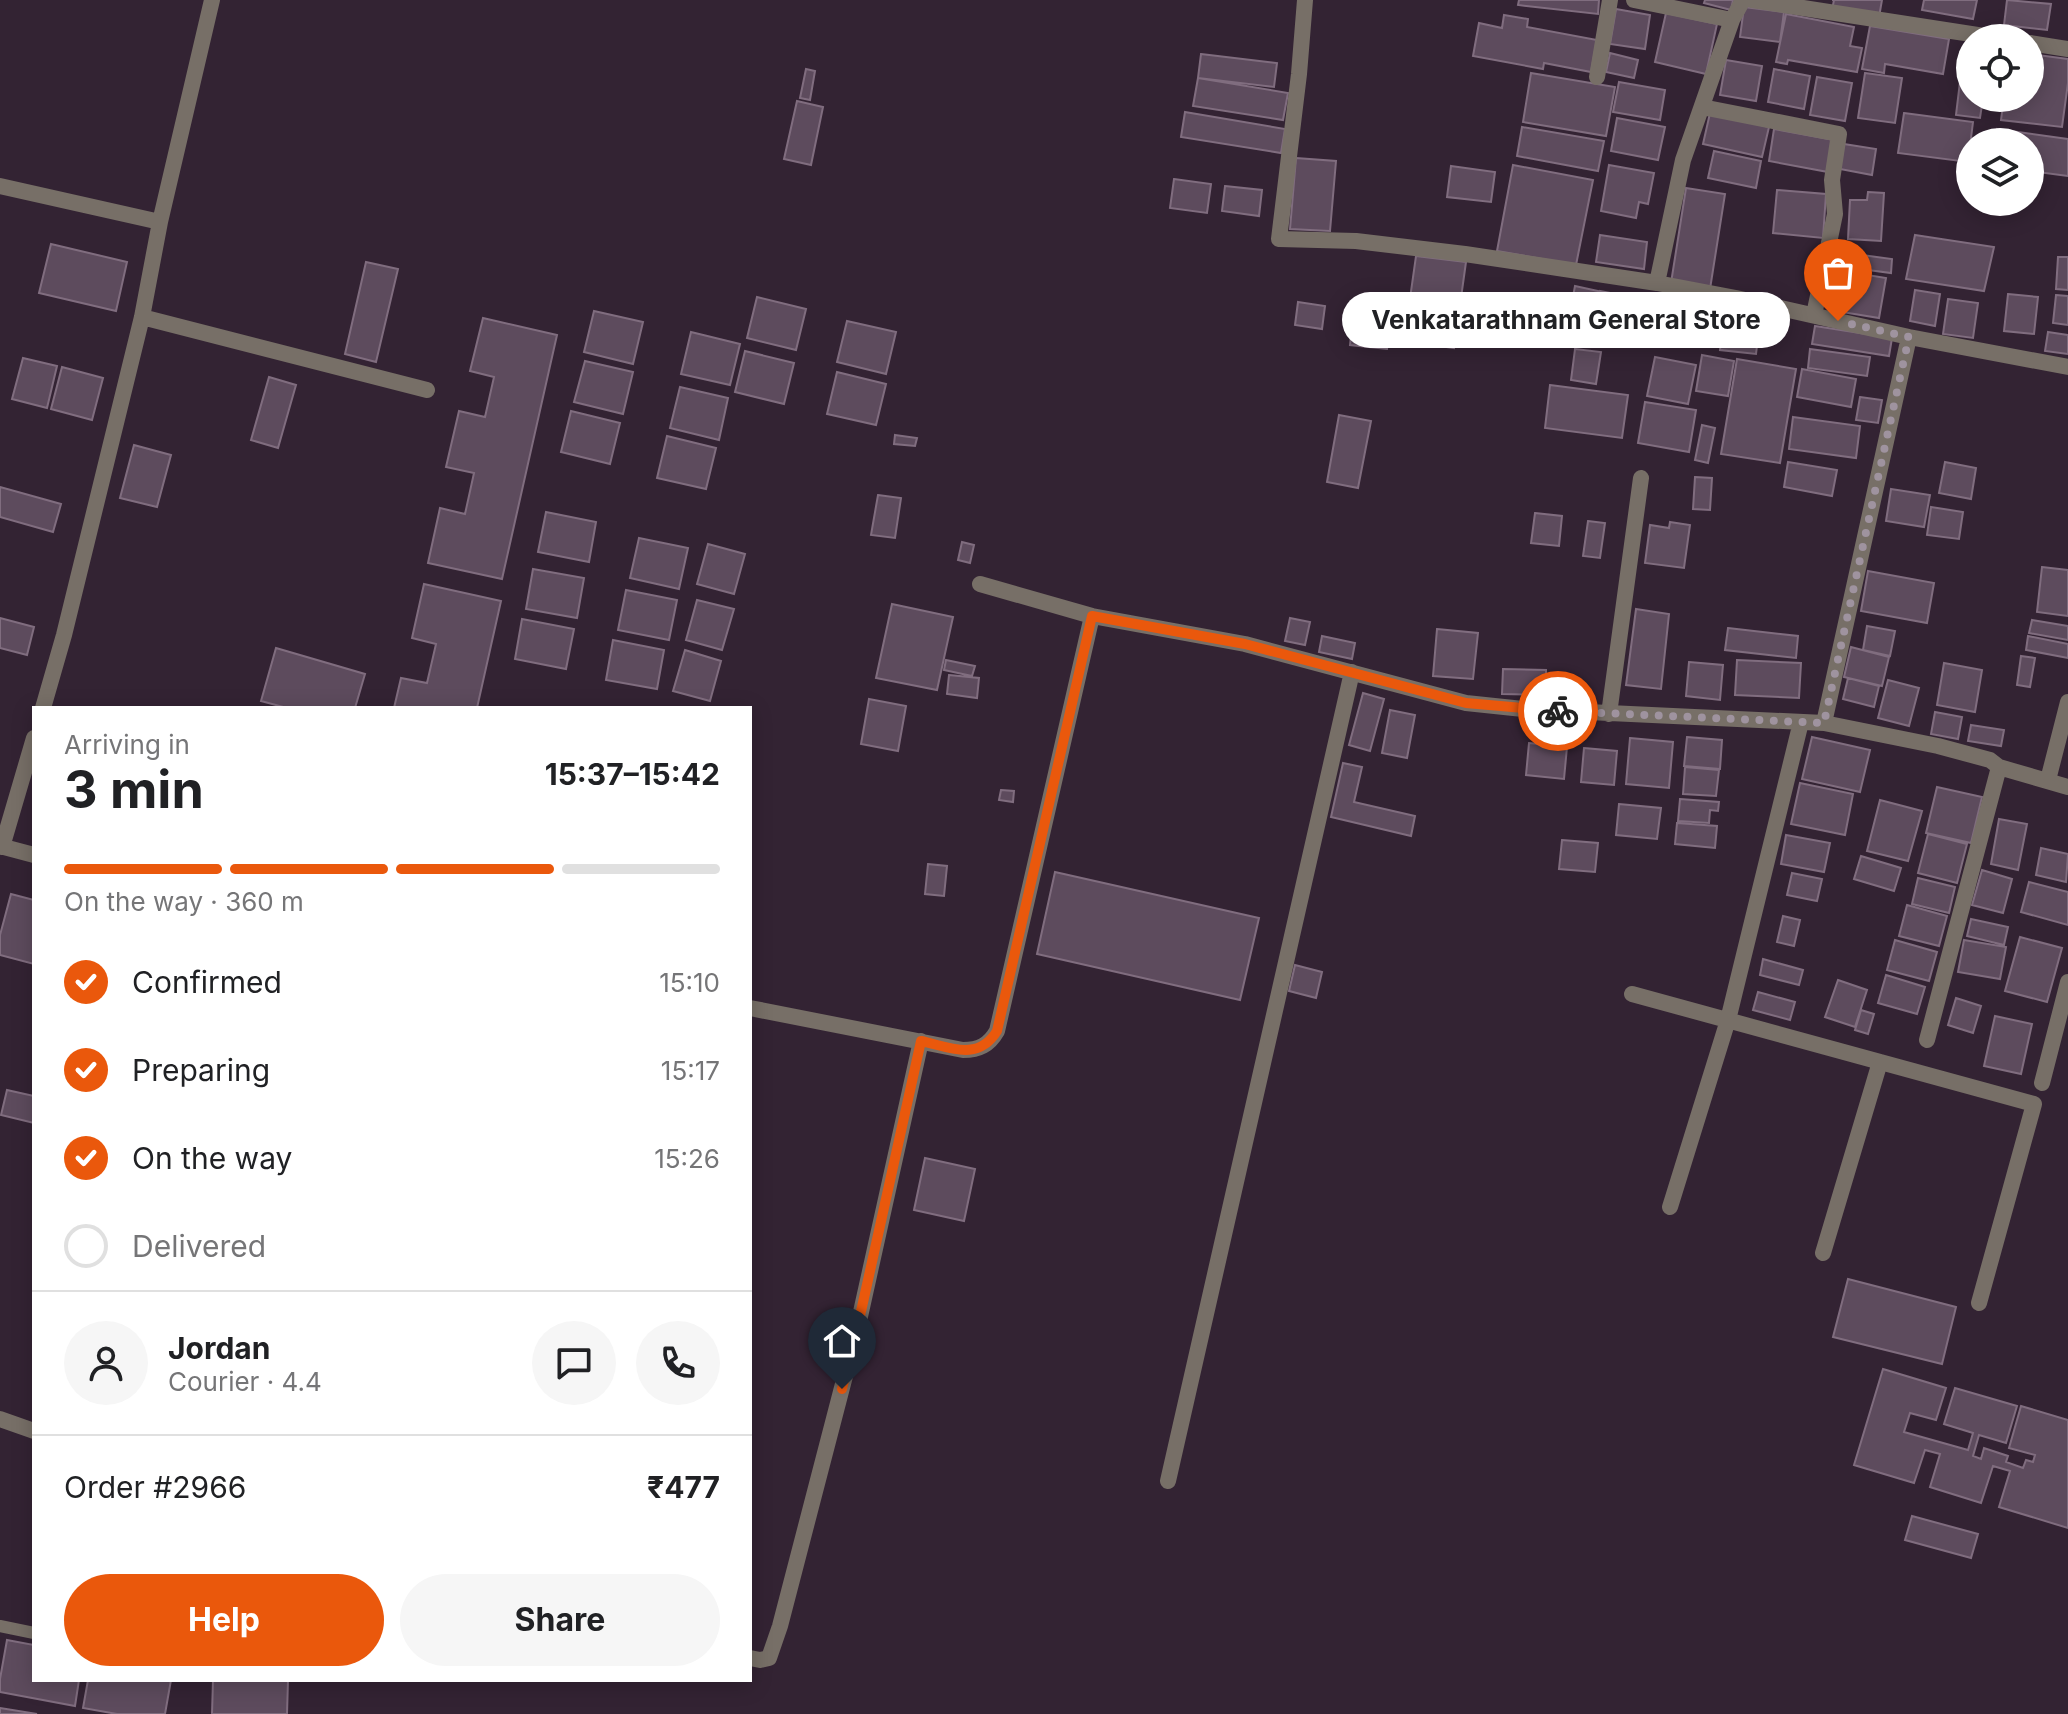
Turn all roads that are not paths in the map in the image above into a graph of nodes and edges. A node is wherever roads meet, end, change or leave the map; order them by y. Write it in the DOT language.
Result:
graph roads {
  1 [pos="212,0"];
  2 [pos="1305,0"];
  3 [pos="1610,0"];
  4 [pos="1634,0"];
  5 [pos="1743,0"];
  6 [pos="1752,0"];
  7 [pos="1732,20"];
  8 [pos="1956,32"];
  9 [pos="2044,45"];
  10 [pos="2068,49"];
  11 [pos="1597,77"];
  12 [pos="1702,107"];
  13 [pos="0,186"];
  14 [pos="160,222"];
  15 [pos="1657,283"];
  16 [pos="1814,315"];
  17 [pos="142,317"];
  18 [pos="1909,337"];
  19 [pos="2068,367"];
  20 [pos="427,390"];
  21 [pos="1641,478"];
  22 [pos="980,584"];
  23 [pos="1092,616"];
  24 [pos="1352,672"];
  25 [pos="2068,702"];
  26 [pos="44,706"];
  27 [pos="1609,714"];
  28 [pos="1801,722"];
  29 [pos="1824,723"];
  30 [pos="32,745"];
  31 [pos="1999,767"];
  32 [pos="2048,780"];
  33 [pos="2068,787"];
  34 [pos="1,846"];
  35 [pos="32,854"];
  36 [pos="2068,982"];
  37 [pos="1632,994"];
  38 [pos="752,1008"];
  39 [pos="1728,1020"];
  40 [pos="1927,1040"];
  41 [pos="921,1041"];
  42 [pos="1880,1062"];
  43 [pos="2042,1083"];
  44 [pos="1670,1207"];
  45 [pos="1823,1253"];
  46 [pos="1979,1303"];
  47 [pos="0,1419"];
  48 [pos="32,1430"];
  49 [pos="1168,1481"];
  50 [pos="0,1626"];
  51 [pos="32,1633"];
  52 [pos="752,1658"];
  1 -- 14 [label="street"];
  2 -- 15 [label="street"];
  3 -- 11 [label="street"];
  4 -- 7 [label="street"];
  5 -- 7 [label="street"];
  6 -- 8 [label="street"];
  7 -- 12 [label="street"];
  9 -- 10 [label="street"];
  12 -- 15 [label="street"];
  12 -- 16 [label="street"];
  13 -- 14 [label="street"];
  14 -- 17 [label="street"];
  15 -- 16 [label="street"];
  16 -- 18 [label="street"];
  17 -- 20 [label="street"];
  17 -- 26 [label="street"];
  18 -- 19 [label="street"];
  18 -- 29 [label="street"];
  21 -- 27 [label="street"];
  22 -- 23 [label="street"];
  23 -- 24 [label="street"];
  23 -- 41 [label="street"];
  24 -- 27 [label="street"];
  24 -- 49 [label="street"];
  25 -- 32 [label="street"];
  27 -- 28 [label="street"];
  28 -- 29 [label="street"];
  28 -- 39 [label="street"];
  29 -- 31 [label="street"];
  30 -- 34 [label="street"];
  31 -- 32 [label="street"];
  31 -- 40 [label="street"];
  32 -- 33 [label="street"];
  34 -- 35 [label="street"];
  36 -- 43 [label="street"];
  37 -- 39 [label="street"];
  38 -- 41 [label="street"];
  39 -- 42 [label="street"];
  39 -- 44 [label="street"];
  41 -- 52 [label="street"];
  42 -- 45 [label="street"];
  42 -- 46 [label="street"];
  47 -- 48 [label="street"];
  50 -- 51 [label="lane"];
}
